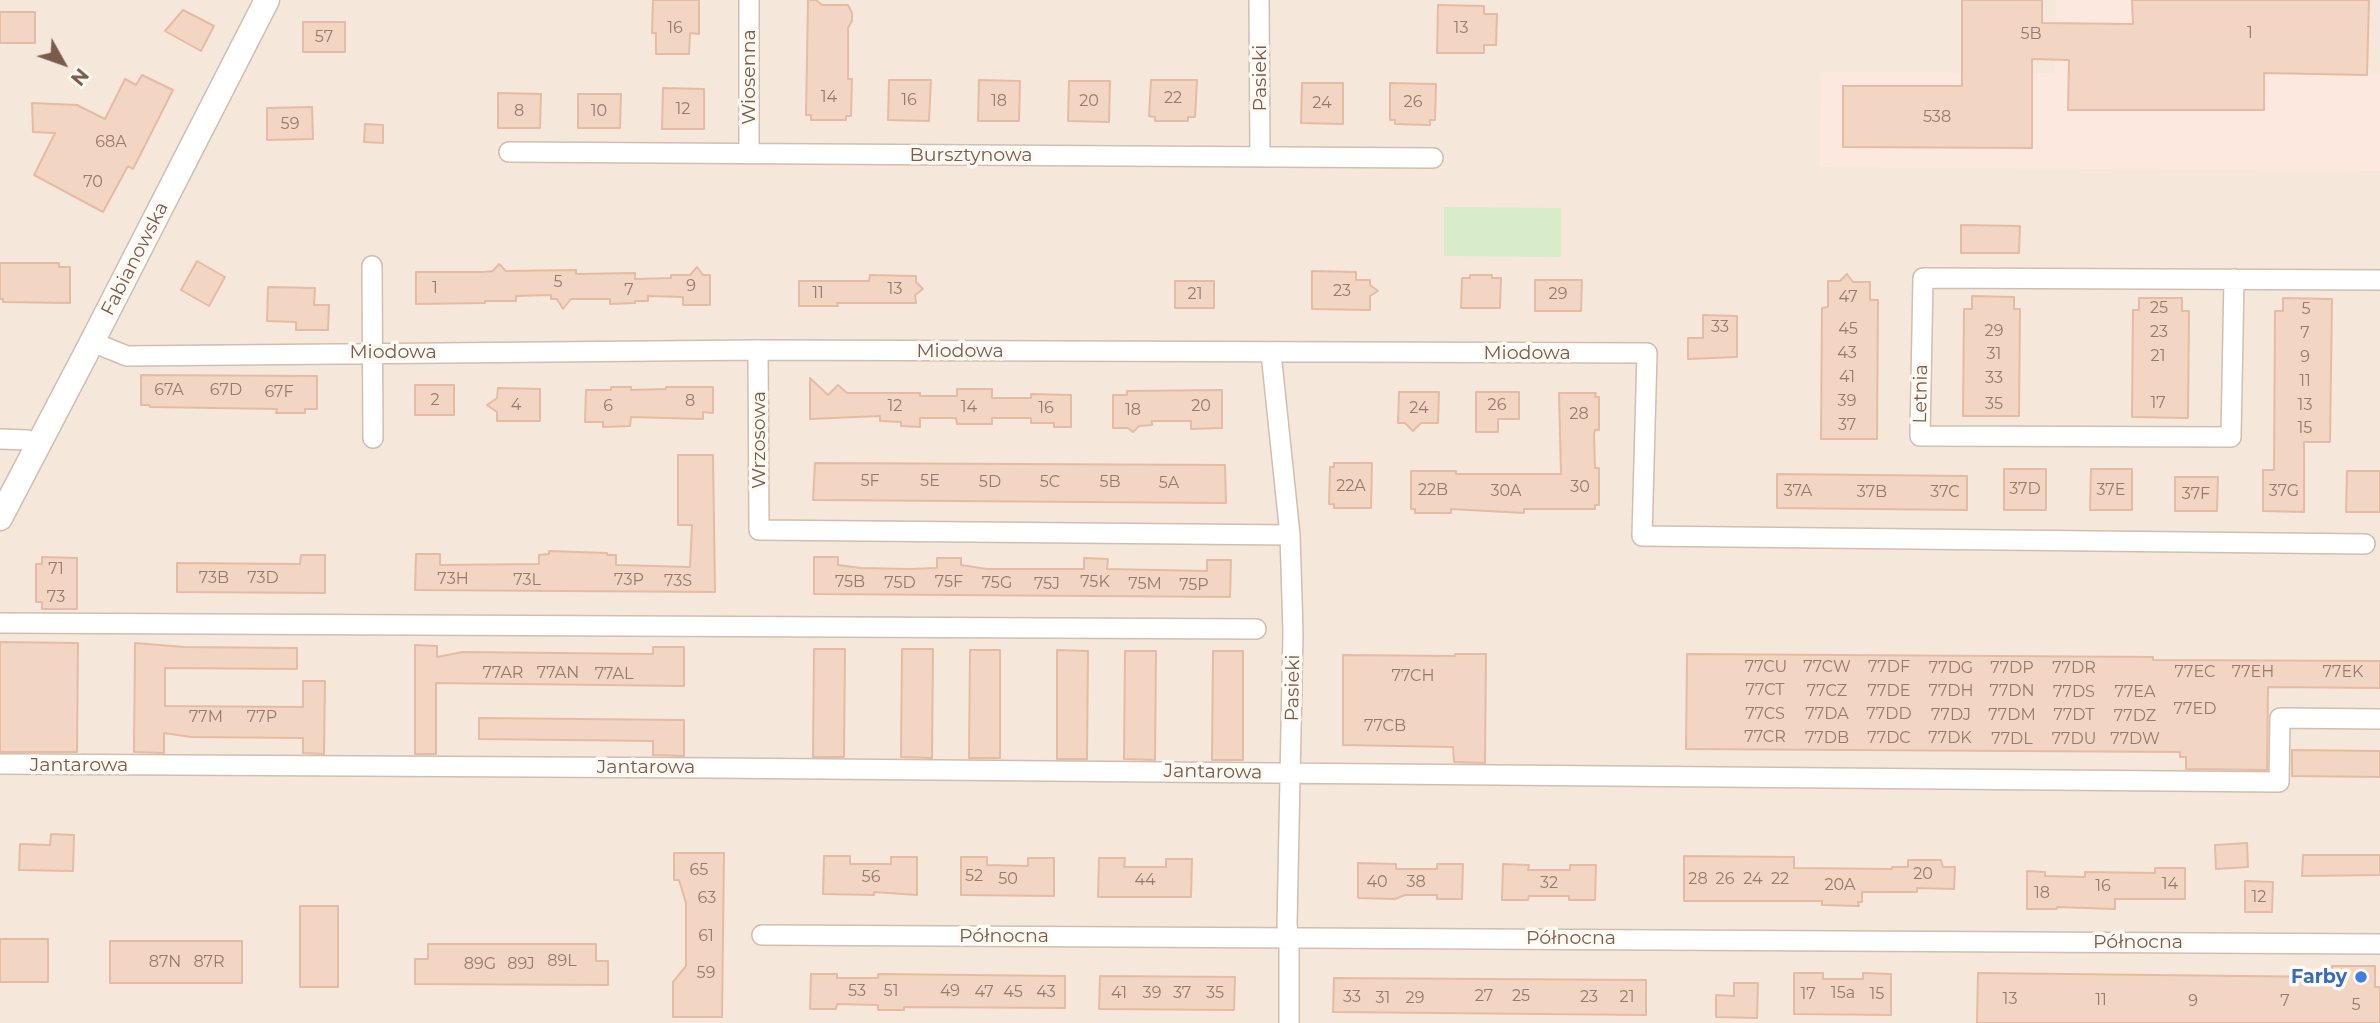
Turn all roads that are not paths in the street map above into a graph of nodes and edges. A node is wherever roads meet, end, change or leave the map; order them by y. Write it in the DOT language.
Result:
graph roads {
  1 [pos="267,0"];
  2 [pos="749,0"];
  3 [pos="1259,0"];
  4 [pos="509,152"];
  5 [pos="749,154"];
  6 [pos="1259,157"];
  7 [pos="1433,158"];
  8 [pos="372,266"];
  9 [pos="2234,279"];
  10 [pos="2380,280"];
  11 [pos="92,342"];
  12 [pos="758,350"];
  13 [pos="372,352"];
  14 [pos="1271,353"];
  15 [pos="373,438"];
  16 [pos="0,439"];
  17 [pos="38,446"];
  18 [pos="0,518"];
  19 [pos="1290,535"];
  20 [pos="2365,544"];
  21 [pos="0,623"];
  22 [pos="1256,629"];
  23 [pos="2380,719"];
  24 [pos="0,764"];
  25 [pos="1292,773"];
  26 [pos="762,935"];
  27 [pos="1289,938"];
  28 [pos="2380,944"];
  29 [pos="1289,1023"];
  1 -- 11 [label="street, Fabianowska"];
  2 -- 5 [label="street, Wiosenna"];
  3 -- 6 [label="street, Pasieki"];
  4 -- 5 [label="street, Bursztynowa"];
  5 -- 6 [label="street, Bursztynowa"];
  6 -- 7 [label="street, Bursztynowa"];
  8 -- 13 [label="street"];
  9 -- 9 [label="street, Letnia"];
  9 -- 10 [label="street, Letnia"];
  11 -- 13 [label="street, Miodowa"];
  11 -- 17 [label="street, Fabianowska"];
  12 -- 13 [label="street, Miodowa"];
  12 -- 14 [label="street, Miodowa"];
  12 -- 19 [label="street, Wrzosowa"];
  13 -- 15 [label="street"];
  14 -- 19 [label="street, Pasieki"];
  14 -- 20 [label="street, Miodowa"];
  16 -- 17 [label="street"];
  17 -- 18 [label="street, Fabianowska"];
  19 -- 25 [label="street, Pasieki"];
  21 -- 22 [label="street"];
  23 -- 25 [label="street, Jantarowa"];
  24 -- 25 [label="street, Jantarowa"];
  25 -- 27 [label="street, Pasieki"];
  26 -- 27 [label="street, Północna"];
  27 -- 28 [label="street, Północna"];
  27 -- 29 [label="street, Pasieki"];
}
